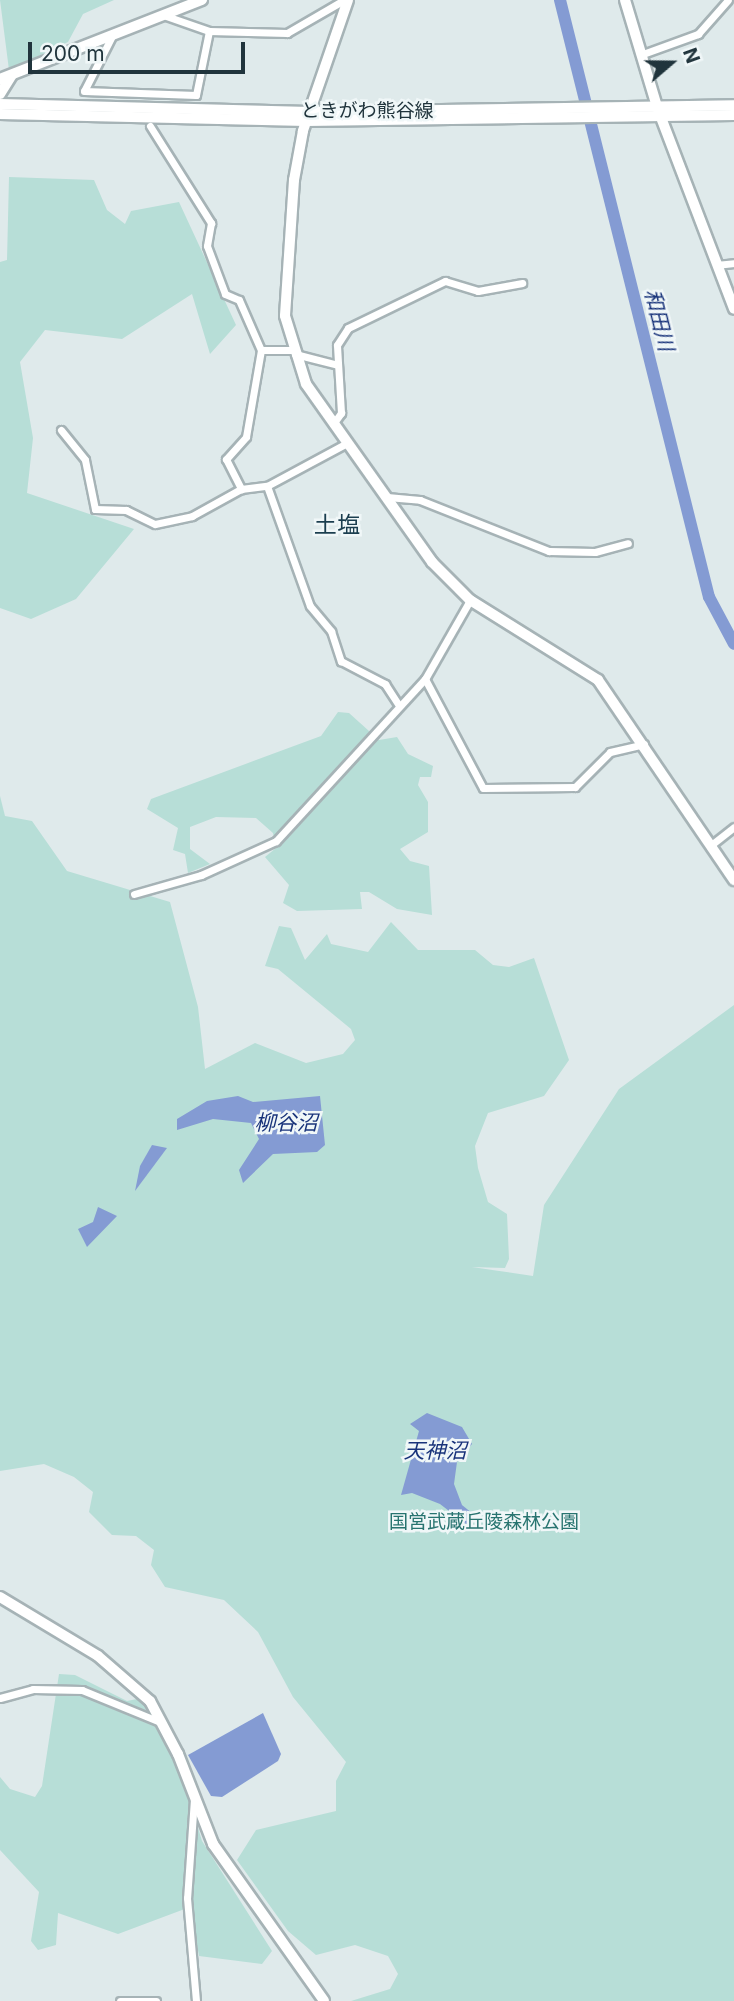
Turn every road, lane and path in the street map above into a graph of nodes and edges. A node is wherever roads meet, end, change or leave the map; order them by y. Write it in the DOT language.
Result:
graph roads {
  1 [pos="202,0"];
  2 [pos="346,0"];
  3 [pos="625,0"];
  4 [pos="728,0"];
  5 [pos="166,16"];
  6 [pos="209,31"];
  7 [pos="111,38"];
  8 [pos="639,55"];
  9 [pos="1,86"];
  10 [pos="0,104"];
  11 [pos="15,105"];
  12 [pos="734,105"];
  13 [pos="659,112"];
  14 [pos="0,114"];
  15 [pos="734,115"];
  16 [pos="308,117"];
  17 [pos="150,126"];
  18 [pos="734,263"];
  19 [pos="716,265"];
  20 [pos="522,283"];
  21 [pos="734,309"];
  22 [pos="261,350"];
  23 [pos="294,352"];
  24 [pos="338,365"];
  25 [pos="333,424"];
  26 [pos="61,430"];
  27 [pos="345,444"];
  28 [pos="267,486"];
  29 [pos="242,489"];
  30 [pos="387,497"];
  31 [pos="628,543"];
  32 [pos="470,600"];
  33 [pos="425,679"];
  34 [pos="398,704"];
  35 [pos="644,744"];
  36 [pos="734,827"];
  37 [pos="711,845"];
  38 [pos="734,880"];
  39 [pos="134,894"];
  40 [pos="0,1597"];
  41 [pos="0,1698"];
  42 [pos="160,1722"];
  43 [pos="194,1793"];
  44 [pos="120,2001"];
  45 [pos="156,2001"];
  46 [pos="196,2001"];
  47 [pos="324,2001"];
  1 -- 5 [label="street"];
  2 -- 6 [label="street"];
  2 -- 16 [label="street"];
  3 -- 8 [label="street"];
  4 -- 8 [label="street"];
  5 -- 6 [label="street"];
  5 -- 7 [label="street"];
  6 -- 7 [label="street"];
  7 -- 9 [label="street"];
  8 -- 13 [label="street"];
  9 -- 11 [label="street"];
  10 -- 11 [label="street, ときがわ熊谷線"];
  11 -- 16 [label="street, ときがわ熊谷線"];
  12 -- 13 [label="street, ときがわ熊谷線"];
  13 -- 15 [label="street, ときがわ熊谷線"];
  13 -- 16 [label="street, ときがわ熊谷線"];
  13 -- 19 [label="street"];
  14 -- 16 [label="street, ときがわ熊谷線"];
  16 -- 23 [label="street"];
  17 -- 22 [label="street"];
  18 -- 19 [label="street"];
  19 -- 21 [label="street"];
  20 -- 24 [label="street"];
  22 -- 23 [label="street"];
  22 -- 29 [label="street"];
  23 -- 24 [label="street"];
  23 -- 25 [label="street"];
  24 -- 25 [label="street"];
  25 -- 27 [label="street"];
  26 -- 29 [label="street"];
  27 -- 28 [label="street"];
  27 -- 30 [label="street"];
  28 -- 29 [label="street"];
  28 -- 34 [label="street"];
  30 -- 31 [label="street"];
  30 -- 32 [label="street"];
  32 -- 33 [label="street"];
  32 -- 35 [label="street"];
  33 -- 34 [label="street"];
  33 -- 35 [label="street"];
  34 -- 39 [label="street"];
  35 -- 37 [label="street"];
  36 -- 37 [label="street"];
  37 -- 38 [label="street"];
  40 -- 42 [label="street"];
  41 -- 42 [label="street"];
  42 -- 43 [label="street"];
  43 -- 46 [label="street"];
  43 -- 47 [label="street"];
  44 -- 45 [label="street"];
}
